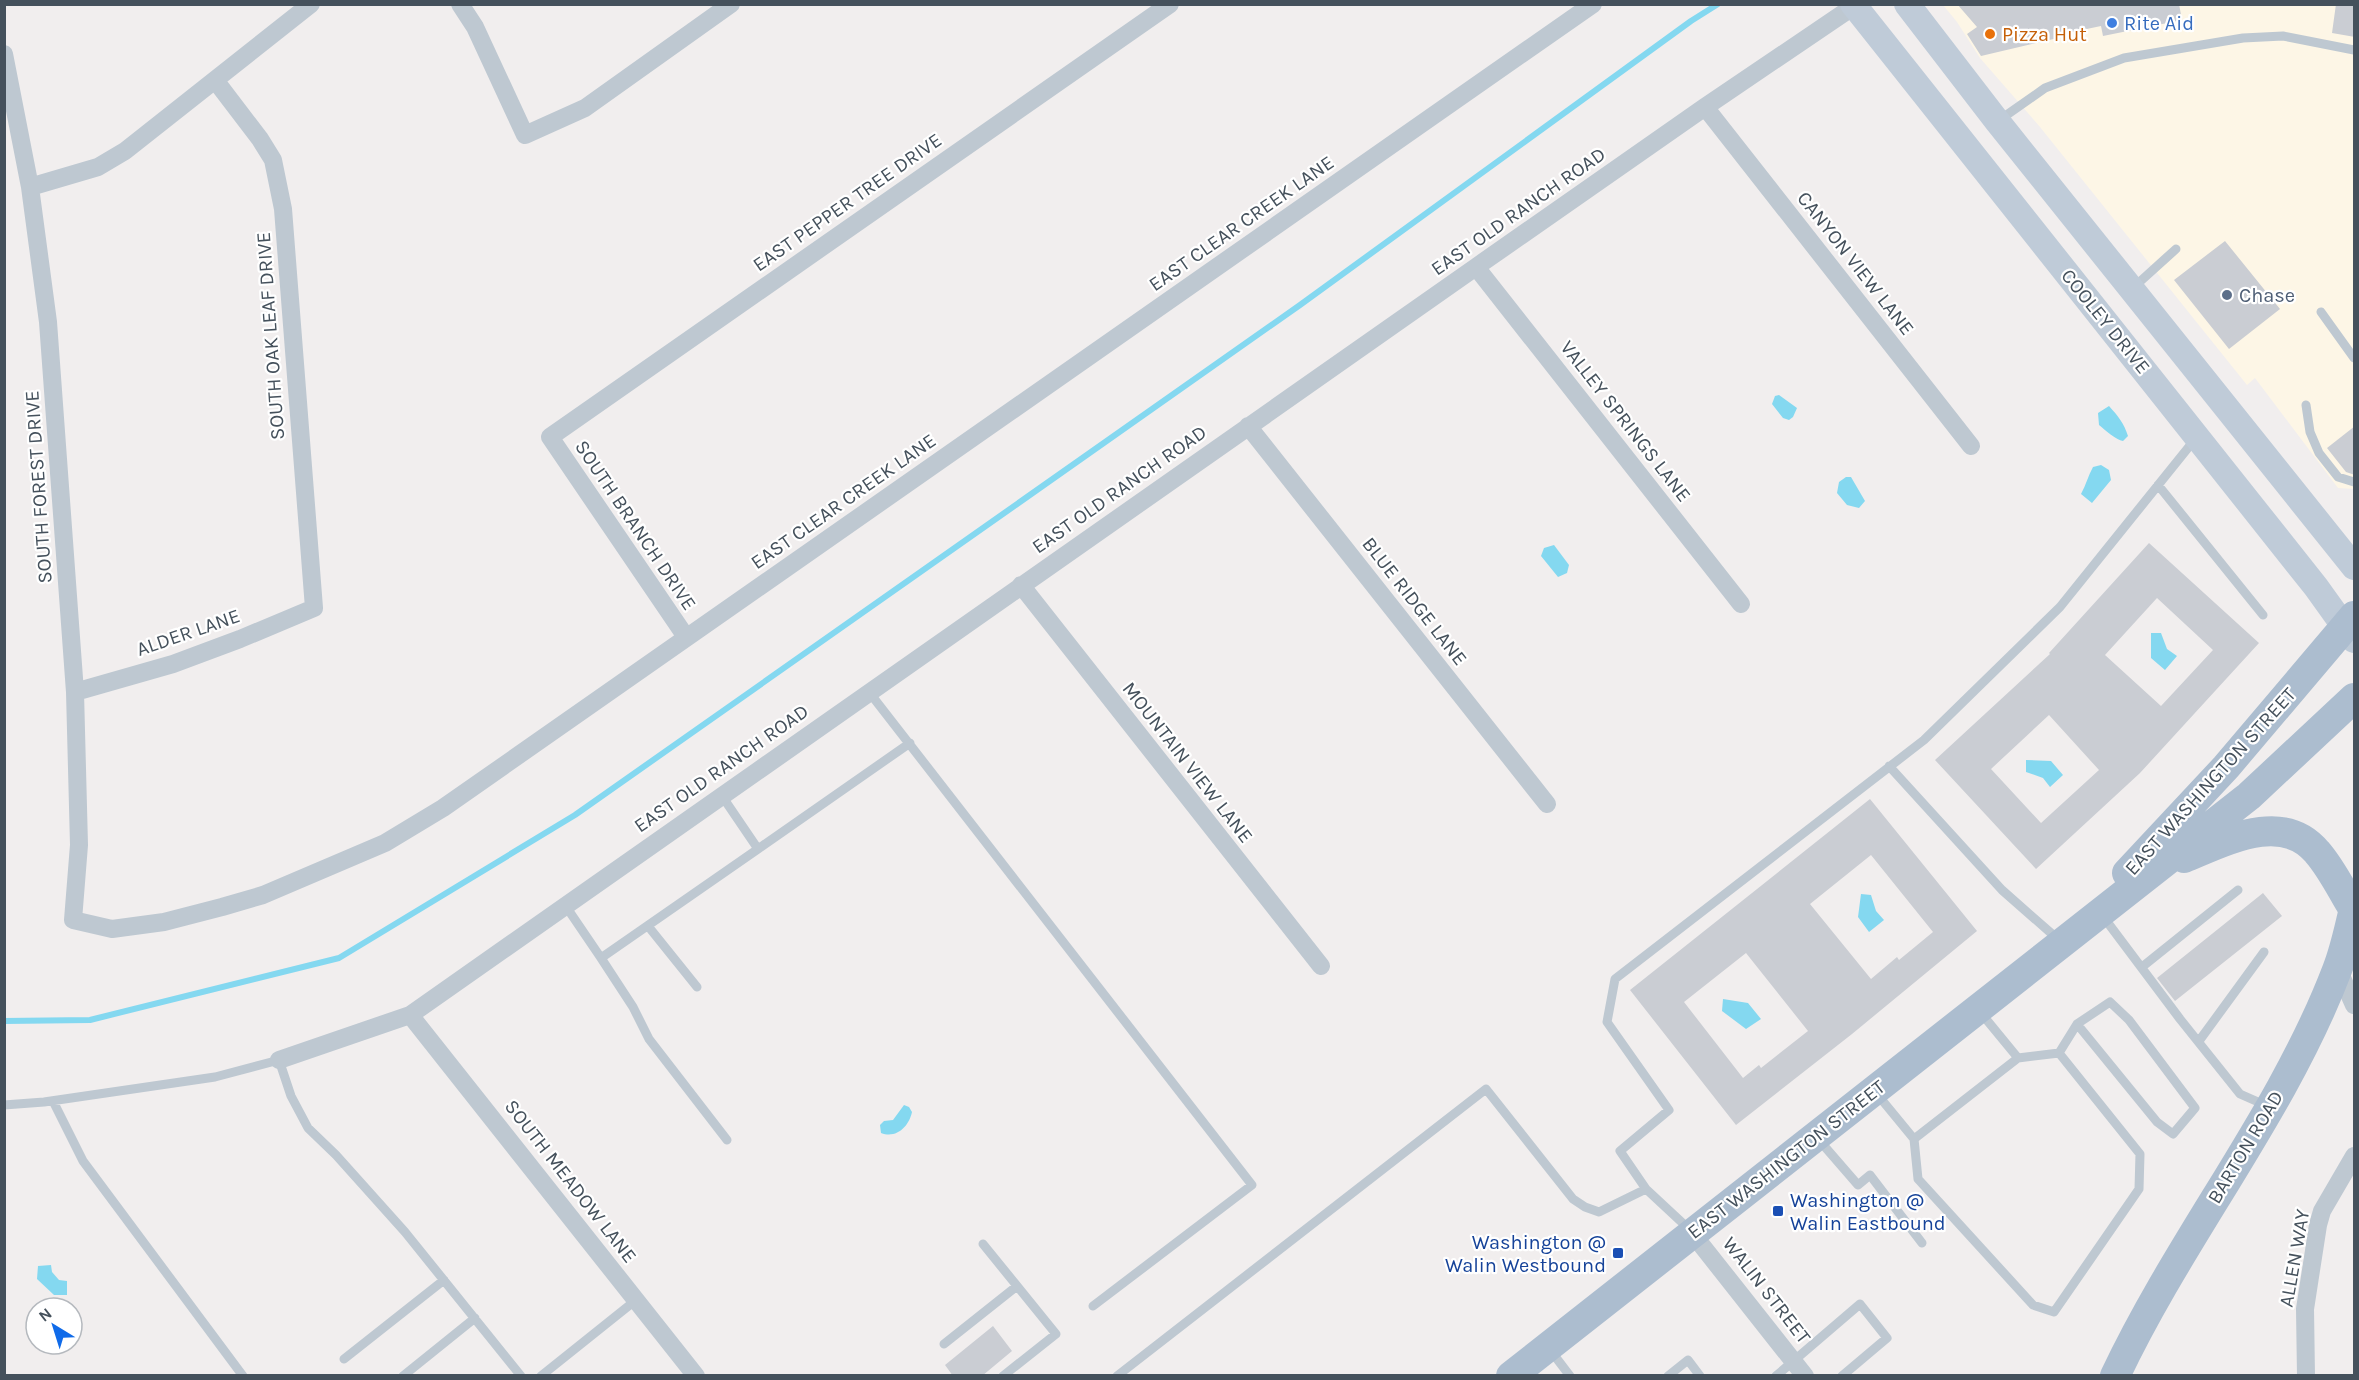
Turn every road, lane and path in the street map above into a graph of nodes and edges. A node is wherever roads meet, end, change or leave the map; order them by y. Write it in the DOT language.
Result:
graph roads {
  1 [pos="311,4"];
  2 [pos="460,4"];
  3 [pos="731,4"];
  4 [pos="1170,4"];
  5 [pos="1593,4"];
  6 [pos="1907,4"];
  7 [pos="1855,5"];
  8 [pos="2355,50"];
  9 [pos="4,54"];
  10 [pos="215,80"];
  11 [pos="1705,107"];
  12 [pos="1997,121"];
  13 [pos="1966,147"];
  14 [pos="30,188"];
  15 [pos="2176,249"];
  16 [pos="1476,267"];
  17 [pos="2132,288"];
  18 [pos="2321,312"];
  19 [pos="2100,313"];
  20 [pos="2355,358"];
  21 [pos="2306,405"];
  22 [pos="1248,426"];
  23 [pos="2197,436"];
  24 [pos="550,437"];
  25 [pos="1971,446"];
  26 [pos="2355,482"];
  27 [pos="2158,485"];
  28 [pos="2355,567"];
  29 [pos="1021,585"];
  30 [pos="1741,604"];
  31 [pos="314,608"];
  32 [pos="2263,615"];
  33 [pos="2351,628"];
  34 [pos="686,638"];
  35 [pos="75,692"];
  36 [pos="869,692"];
  37 [pos="2355,698"];
  38 [pos="910,743"];
  39 [pos="1889,766"];
  40 [pos="722,796"];
  41 [pos="1546,804"];
  42 [pos="758,849"];
  43 [pos="2156,869"];
  44 [pos="2238,890"];
  45 [pos="566,905"];
  46 [pos="2354,909"];
  47 [pos="2101,913"];
  48 [pos="73,920"];
  49 [pos="648,926"];
  50 [pos="2062,943"];
  51 [pos="2264,952"];
  52 [pos="602,958"];
  53 [pos="1321,966"];
  54 [pos="2142,967"];
  55 [pos="2338,969"];
  56 [pos="697,987"];
  57 [pos="2355,1005"];
  58 [pos="1978,1009"];
  59 [pos="410,1015"];
  60 [pos="2077,1024"];
  61 [pos="2199,1041"];
  62 [pos="2059,1053"];
  63 [pos="2018,1058"];
  64 [pos="279,1060"];
  65 [pos="1873,1090"];
  66 [pos="53,1101"];
  67 [pos="4,1105"];
  68 [pos="2269,1107"];
  69 [pos="1816,1136"];
  70 [pos="1914,1139"];
  71 [pos="727,1140"];
  72 [pos="2355,1156"];
  73 [pos="1646,1189"];
  74 [pos="1692,1233"];
  75 [pos="1922,1243"];
  76 [pos="983,1244"];
  77 [pos="444,1280"];
  78 [pos="1017,1286"];
  79 [pos="636,1300"];
  80 [pos="1093,1306"];
  81 [pos="475,1318"];
  82 [pos="944,1344"];
  83 [pos="1547,1347"];
  84 [pos="344,1359"];
  85 [pos="1799,1368"];
  86 [pos="243,1376"];
  87 [pos="403,1376"];
  88 [pos="521,1376"];
  89 [pos="541,1376"];
  90 [pos="696,1376"];
  91 [pos="1003,1376"];
  92 [pos="1118,1376"];
  93 [pos="1511,1376"];
  94 [pos="1570,1376"];
  95 [pos="1668,1376"];
  96 [pos="1700,1376"];
  97 [pos="1776,1376"];
  98 [pos="1842,1376"];
  99 [pos="2115,1376"];
  100 [pos="2306,1376"];
  1 -- 10 [label="street"];
  2 -- 3 [label="street"];
  4 -- 24 [label="street, EAST PEPPER TREE DRIVE"];
  5 -- 34 [label="street, EAST CLEAR CREEK LANE"];
  6 -- 12 [label="street, COOLEY DRIVE"];
  7 -- 11 [label="street, EAST OLD RANCH ROAD"];
  7 -- 13 [label="street, COOLEY DRIVE"];
  8 -- 12 [label="lane"];
  9 -- 14 [label="street, SOUTH FOREST DRIVE"];
  10 -- 14 [label="street"];
  10 -- 31 [label="street, SOUTH OAK LEAF DRIVE"];
  11 -- 16 [label="street, EAST OLD RANCH ROAD"];
  11 -- 25 [label="street, CANYON VIEW LANE"];
  12 -- 13 [label="street"];
  12 -- 17 [label="street, COOLEY DRIVE"];
  13 -- 19 [label="street, COOLEY DRIVE"];
  14 -- 35 [label="street, SOUTH FOREST DRIVE"];
  15 -- 17 [label="lane"];
  16 -- 22 [label="street, EAST OLD RANCH ROAD"];
  16 -- 30 [label="street, VALLEY SPRINGS LANE"];
  17 -- 19 [label="street"];
  17 -- 28 [label="street, COOLEY DRIVE"];
  18 -- 20 [label="lane"];
  19 -- 23 [label="street, COOLEY DRIVE"];
  21 -- 26 [label="lane"];
  22 -- 29 [label="street, EAST OLD RANCH ROAD"];
  22 -- 41 [label="street, BLUE RIDGE LANE"];
  23 -- 27 [label="lane"];
  23 -- 33 [label="street, COOLEY DRIVE"];
  24 -- 34 [label="street, SOUTH BRANCH DRIVE"];
  27 -- 32 [label="lane"];
  27 -- 39 [label="lane"];
  29 -- 36 [label="street, EAST OLD RANCH ROAD"];
  29 -- 53 [label="street, MOUNTAIN VIEW LANE"];
  31 -- 35 [label="street, ALDER LANE"];
  33 -- 50 [label="main road, EAST WASHINGTON STREET"];
  34 -- 48 [label="street, EAST CLEAR CREEK LANE"];
  35 -- 48 [label="street, SOUTH FOREST DRIVE"];
  36 -- 38 [label="lane"];
  36 -- 40 [label="street, EAST OLD RANCH ROAD"];
  37 -- 43 [label="main road, EAST WASHINGTON STREET"];
  38 -- 42 [label="lane"];
  38 -- 80 [label="lane"];
  39 -- 50 [label="lane"];
  39 -- 73 [label="lane"];
  40 -- 42 [label="lane"];
  40 -- 45 [label="street, EAST OLD RANCH ROAD"];
  42 -- 49 [label="lane"];
  43 -- 46 [label="main road"];
  43 -- 47 [label="main road, EAST WASHINGTON STREET"];
  44 -- 54 [label="lane"];
  45 -- 52 [label="lane"];
  45 -- 59 [label="street, EAST OLD RANCH ROAD"];
  46 -- 55 [label="main road, BARTON ROAD"];
  47 -- 50 [label="main road, EAST WASHINGTON STREET"];
  47 -- 54 [label="lane"];
  49 -- 52 [label="lane"];
  49 -- 56 [label="lane"];
  50 -- 58 [label="main road, EAST WASHINGTON STREET"];
  51 -- 61 [label="lane"];
  52 -- 71 [label="lane"];
  54 -- 61 [label="lane"];
  55 -- 57 [label="street"];
  55 -- 68 [label="main road, BARTON ROAD"];
  58 -- 63 [label="lane"];
  58 -- 65 [label="main road, EAST WASHINGTON STREET"];
  59 -- 64 [label="street, EAST OLD RANCH ROAD"];
  59 -- 79 [label="street, SOUTH MEADOW LANE"];
  60 -- 60 [label="lane"];
  60 -- 62 [label="lane"];
  61 -- 68 [label="lane"];
  62 -- 63 [label="lane"];
  62 -- 70 [label="lane"];
  63 -- 70 [label="lane"];
  64 -- 66 [label="lane"];
  64 -- 77 [label="lane"];
  65 -- 69 [label="main road, EAST WASHINGTON STREET"];
  65 -- 70 [label="lane"];
  66 -- 67 [label="lane"];
  66 -- 86 [label="lane"];
  68 -- 99 [label="main road, BARTON ROAD"];
  69 -- 74 [label="main road, EAST WASHINGTON STREET"];
  69 -- 75 [label="lane"];
  72 -- 100 [label="street, ALLEN WAY"];
  73 -- 74 [label="lane"];
  73 -- 92 [label="lane"];
  74 -- 83 [label="main road, EAST WASHINGTON STREET"];
  74 -- 85 [label="street, WALIN STREET"];
  76 -- 78 [label="lane"];
  77 -- 81 [label="lane"];
  77 -- 84 [label="lane"];
  78 -- 82 [label="lane"];
  78 -- 91 [label="lane"];
  79 -- 89 [label="lane"];
  79 -- 90 [label="street, SOUTH MEADOW LANE"];
  81 -- 87 [label="lane"];
  81 -- 88 [label="lane"];
  83 -- 93 [label="main road, EAST WASHINGTON STREET"];
  83 -- 94 [label="lane"];
  85 -- 97 [label="lane"];
  85 -- 98 [label="lane"];
  95 -- 96 [label="lane"];
}
